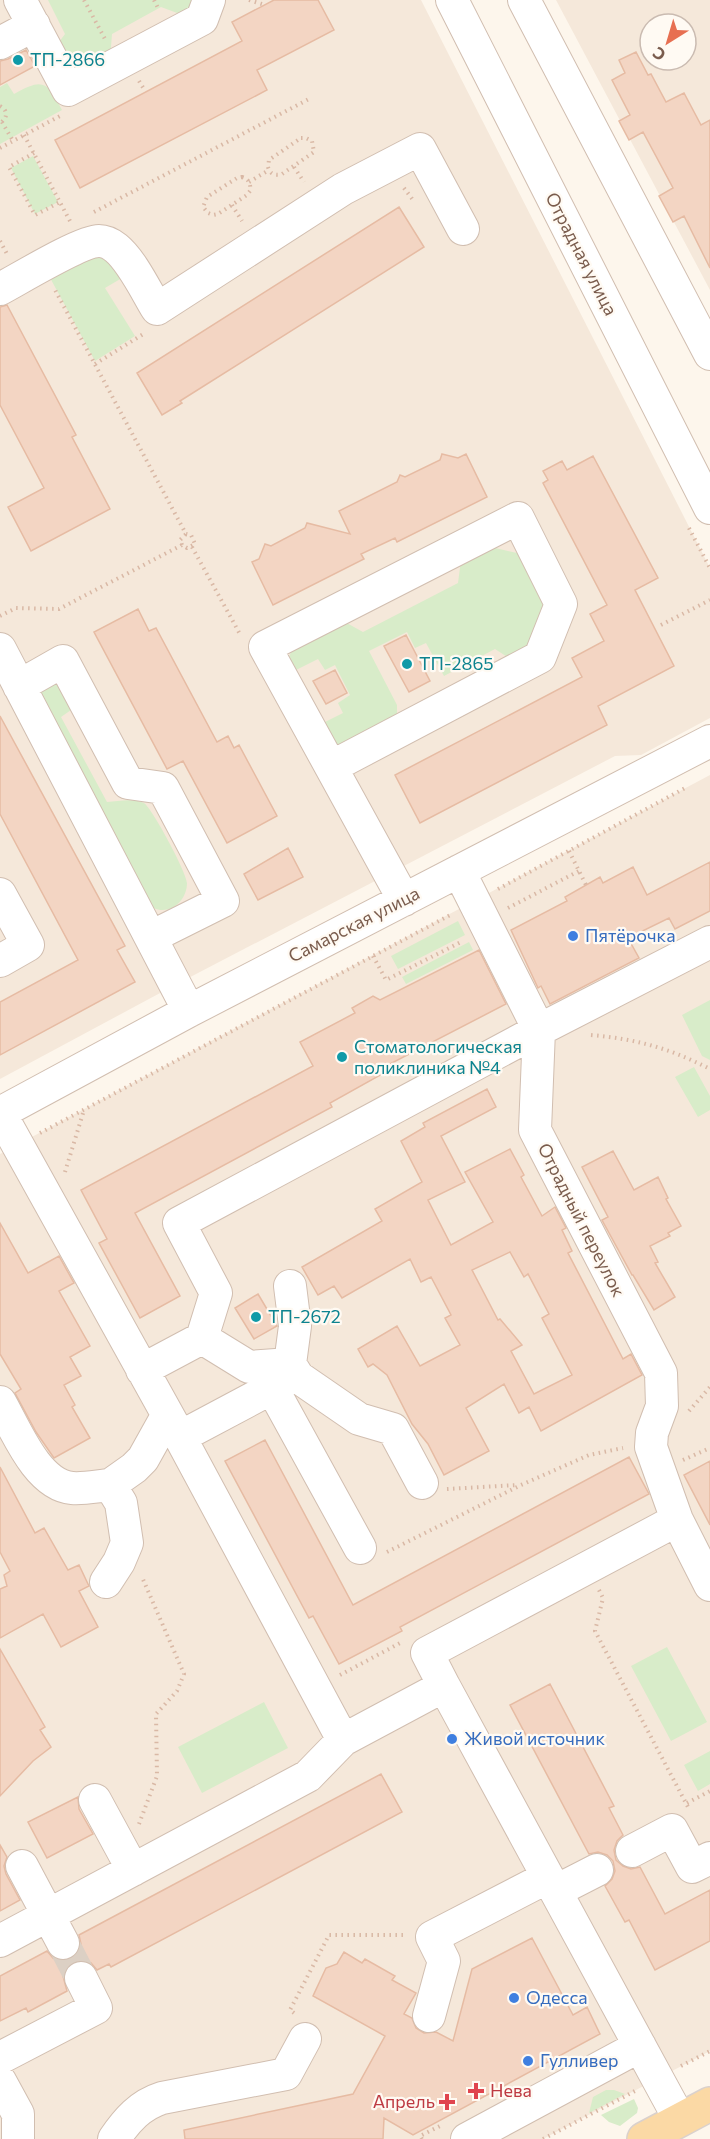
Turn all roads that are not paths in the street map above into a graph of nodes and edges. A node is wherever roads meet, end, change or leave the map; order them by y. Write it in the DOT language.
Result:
graph roads {
  1 [pos="209,0"];
  2 [pos="452,0"];
  3 [pos="524,0"];
  4 [pos="27,13"];
  5 [pos="0,43"];
  6 [pos="463,229"];
  7 [pos="0,289"];
  8 [pos="710,354"];
  9 [pos="710,508"];
  10 [pos="0,650"];
  11 [pos="19,686"];
  12 [pos="710,741"];
  13 [pos="331,767"];
  14 [pos="459,872"];
  15 [pos="0,894"];
  16 [pos="404,900"];
  17 [pos="151,938"];
  18 [pos="710,942"];
  19 [pos="0,961"];
  20 [pos="189,1011"];
  21 [pos="539,1030"];
  22 [pos="0,1113"];
  23 [pos="290,1286"];
  24 [pos="202,1338"];
  25 [pos="290,1364"];
  26 [pos="142,1370"];
  27 [pos="0,1402"];
  28 [pos="173,1427"];
  29 [pos="422,1483"];
  30 [pos="110,1485"];
  31 [pos="677,1520"];
  32 [pos="360,1548"];
  33 [pos="106,1582"];
  34 [pos="710,1585"];
  35 [pos="444,1686"];
  36 [pos="343,1740"];
  37 [pos="95,1800"];
  38 [pos="632,1851"];
  39 [pos="710,1858"];
  40 [pos="130,1864"];
  41 [pos="22,1866"];
  42 [pos="597,1869"];
  43 [pos="552,1884"];
  44 [pos="48,1915"];
  45 [pos="0,1941"];
  46 [pos="63,1943"];
  47 [pos="81,1978"];
  48 [pos="429,2016"];
  49 [pos="305,2039"];
  50 [pos="640,2046"];
  51 [pos="0,2058"];
  52 [pos="0,2081"];
  53 [pos="710,2104"];
  54 [pos="680,2120"];
  55 [pos="18,2139"];
  56 [pos="114,2139"];
  57 [pos="467,2139"];
  58 [pos="644,2139"];
  1 -- 4 [label="street"];
  2 -- 9 [label="street, Отрадная улица"];
  3 -- 8 [label="street"];
  4 -- 5 [label="street"];
  6 -- 7 [label="street"];
  10 -- 11 [label="street"];
  11 -- 17 [label="street"];
  11 -- 17 [label="street"];
  12 -- 14 [label="street, Самарская улица"];
  13 -- 13 [label="street"];
  13 -- 16 [label="street"];
  14 -- 16 [label="street, Самарская улица"];
  14 -- 21 [label="street, Отрадный переулок"];
  15 -- 19 [label="street"];
  16 -- 20 [label="street, Самарская улица"];
  17 -- 20 [label="street"];
  18 -- 21 [label="street"];
  20 -- 22 [label="street, Самарская улица"];
  21 -- 24 [label="street"];
  21 -- 31 [label="street, Отрадный переулок"];
  22 -- 26 [label="street"];
  23 -- 25 [label="street"];
  24 -- 25 [label="street"];
  24 -- 26 [label="street"];
  25 -- 29 [label="street"];
  26 -- 28 [label="street"];
  27 -- 30 [label="street"];
  28 -- 30 [label="street"];
  28 -- 32 [label="street"];
  28 -- 36 [label="street"];
  30 -- 33 [label="street"];
  31 -- 34 [label="street"];
  31 -- 35 [label="street"];
  35 -- 36 [label="street"];
  35 -- 43 [label="street"];
  36 -- 40 [label="street"];
  37 -- 40 [label="street"];
  38 -- 39 [label="street"];
  40 -- 44 [label="street"];
  41 -- 44 [label="street"];
  42 -- 43 [label="street"];
  43 -- 48 [label="street"];
  43 -- 50 [label="street"];
  44 -- 45 [label="street"];
  44 -- 46 [label="street"];
  47 -- 51 [label="street"];
  49 -- 56 [label="street"];
  50 -- 54 [label="street"];
  50 -- 57 [label="street"];
  52 -- 55 [label="street"];
  53 -- 54 [label="main road"];
  54 -- 58 [label="main road"];
}
